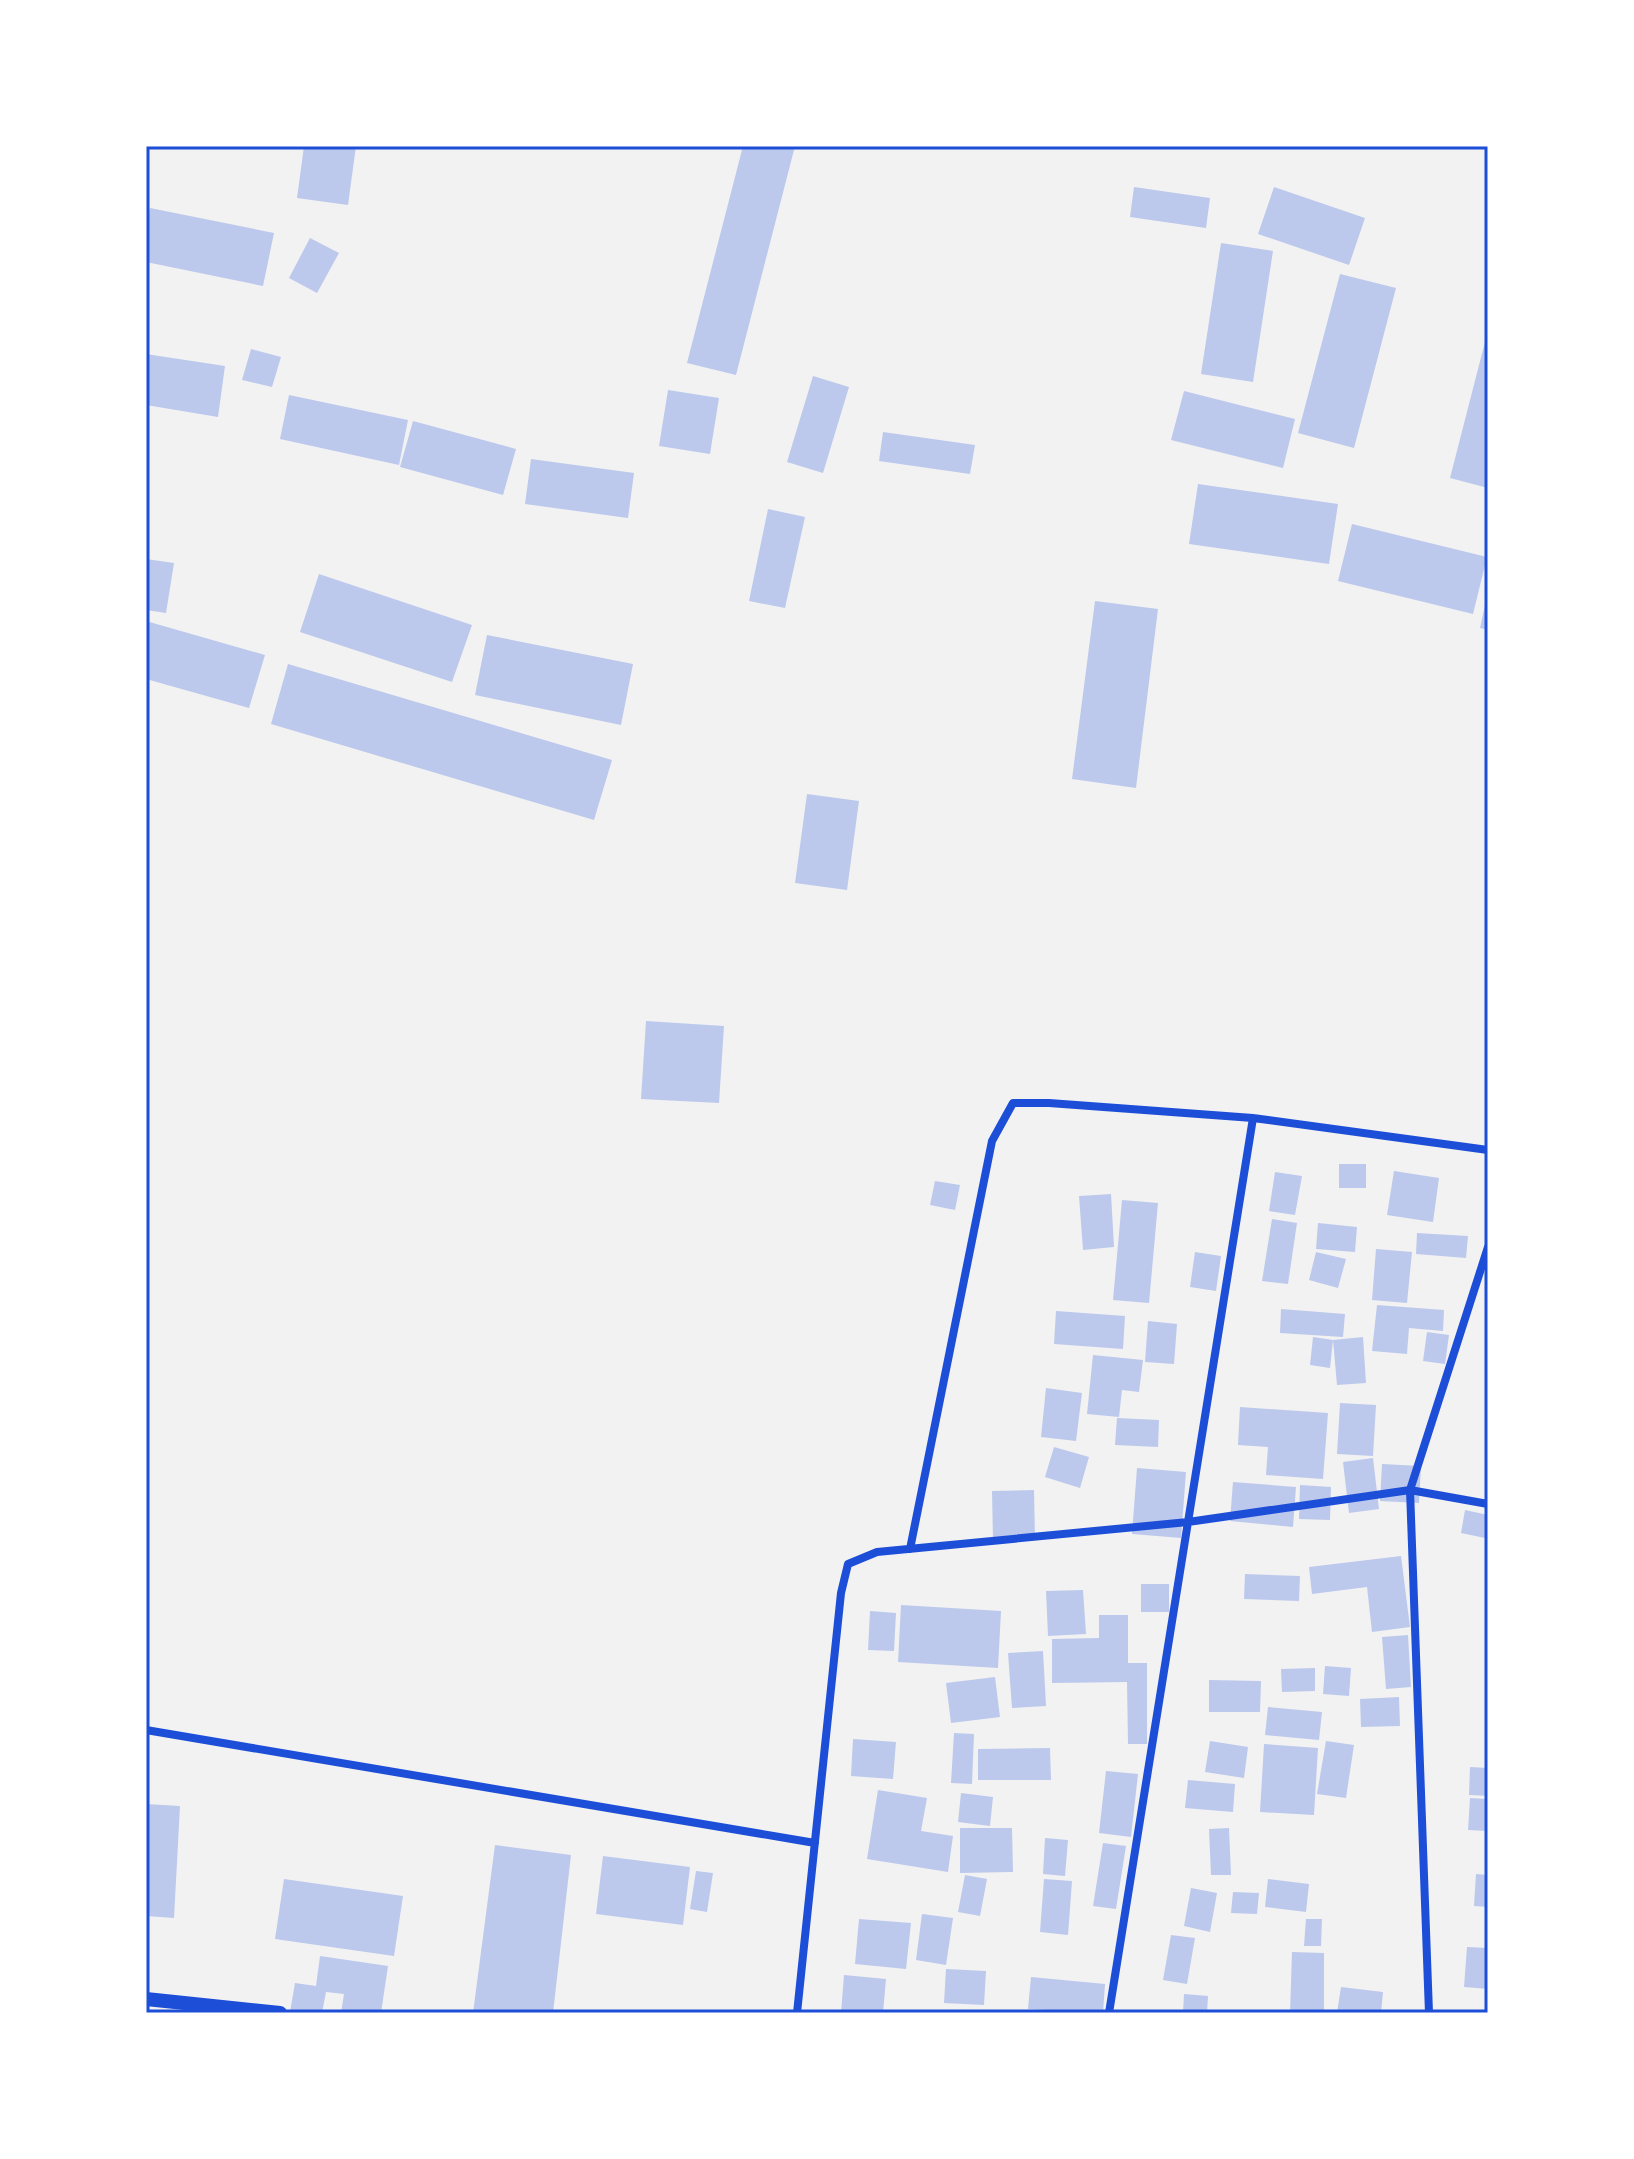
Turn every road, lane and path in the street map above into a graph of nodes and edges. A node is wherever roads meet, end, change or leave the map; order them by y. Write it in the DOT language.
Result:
graph roads {
  1 [pos="1253,1118"];
  2 [pos="1488,1150"];
  3 [pos="1488,1247"];
  4 [pos="1410,1490"];
  5 [pos="1488,1504"];
  6 [pos="1188,1522"];
  7 [pos="910,1549"];
  8 [pos="146,1730"];
  9 [pos="815,1843"];
  10 [pos="146,1999"];
  11 [pos="280,2013"];
  12 [pos="797,2013"];
  13 [pos="1109,2013"];
  14 [pos="1429,2013"];
  1 -- 2 [label="street"];
  1 -- 6 [label="street"];
  1 -- 7 [label="street"];
  3 -- 4 [label="street"];
  4 -- 5 [label="street"];
  4 -- 6 [label="street"];
  4 -- 14 [label="street"];
  6 -- 7 [label="street"];
  6 -- 13 [label="street"];
  7 -- 9 [label="street"];
  8 -- 9 [label="street"];
  9 -- 12 [label="street"];
  10 -- 11 [label="street"];
}
